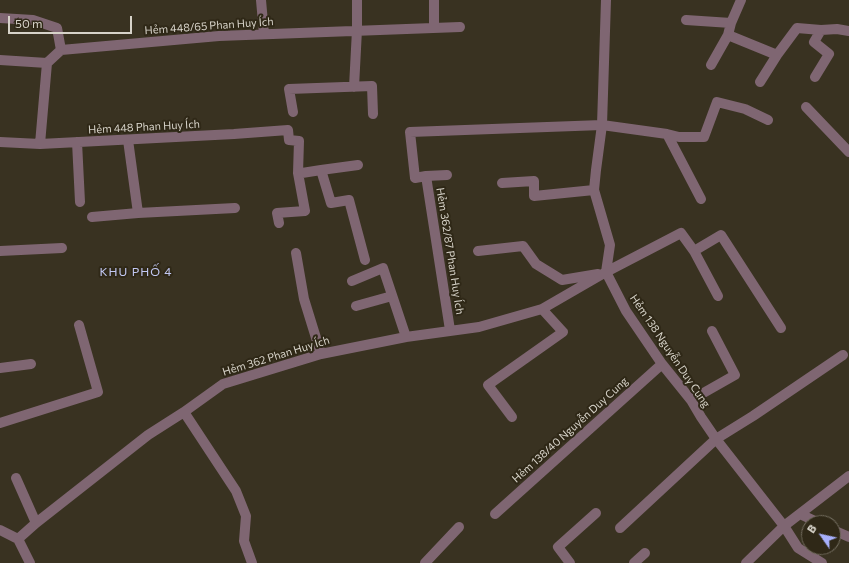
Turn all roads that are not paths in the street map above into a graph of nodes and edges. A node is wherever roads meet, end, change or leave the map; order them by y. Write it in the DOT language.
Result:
graph roads {
  1 [pos="261,0"];
  2 [pos="357,0"];
  3 [pos="434,0"];
  4 [pos="606,0"];
  5 [pos="740,0"];
  6 [pos="0,18"];
  7 [pos="686,20"];
  8 [pos="731,23"];
  9 [pos="434,27"];
  10 [pos="460,27"];
  11 [pos="357,30"];
  12 [pos="821,30"];
  13 [pos="849,31"];
  14 [pos="264,34"];
  15 [pos="728,35"];
  16 [pos="61,50"];
  17 [pos="777,55"];
  18 [pos="0,60"];
  19 [pos="47,63"];
  20 [pos="710,65"];
  21 [pos="816,77"];
  22 [pos="760,82"];
  23 [pos="354,87"];
  24 [pos="806,107"];
  25 [pos="293,112"];
  26 [pos="373,114"];
  27 [pos="768,120"];
  28 [pos="602,125"];
  29 [pos="667,134"];
  30 [pos="128,140"];
  31 [pos="0,142"];
  32 [pos="77,142"];
  33 [pos="40,144"];
  34 [pos="849,152"];
  35 [pos="358,165"];
  36 [pos="321,170"];
  37 [pos="298,173"];
  38 [pos="447,175"];
  39 [pos="426,176"];
  40 [pos="502,183"];
  41 [pos="594,190"];
  42 [pos="701,199"];
  43 [pos="80,202"];
  44 [pos="235,208"];
  45 [pos="138,213"];
  46 [pos="92,217"];
  47 [pos="279,223"];
  48 [pos="62,248"];
  49 [pos="0,251"];
  50 [pos="478,251"];
  51 [pos="694,251"];
  52 [pos="296,253"];
  53 [pos="365,260"];
  54 [pos="606,272"];
  55 [pos="352,281"];
  56 [pos="392,296"];
  57 [pos="718,296"];
  58 [pos="356,306"];
  59 [pos="542,309"];
  60 [pos="79,325"];
  61 [pos="781,328"];
  62 [pos="450,330"];
  63 [pos="712,331"];
  64 [pos="406,337"];
  65 [pos="321,354"];
  66 [pos="843,355"];
  67 [pos="31,364"];
  68 [pos="662,364"];
  69 [pos="0,368"];
  70 [pos="691,400"];
  71 [pos="184,412"];
  72 [pos="512,417"];
  73 [pos="0,423"];
  74 [pos="716,439"];
  75 [pos="849,476"];
  76 [pos="16,478"];
  77 [pos="596,513"];
  78 [pos="495,514"];
  79 [pos="800,514"];
  80 [pos="36,523"];
  81 [pos="784,526"];
  82 [pos="458,527"];
  83 [pos="620,528"];
  84 [pos="0,530"];
  85 [pos="18,538"];
  86 [pos="645,553"];
  87 [pos="30,563"];
  88 [pos="252,563"];
  89 [pos="425,563"];
  90 [pos="570,563"];
  91 [pos="634,563"];
  92 [pos="746,563"];
  93 [pos="822,563"];
  1 -- 14 [label="street"];
  2 -- 11 [label="street"];
  3 -- 9 [label="street"];
  4 -- 28 [label="street"];
  5 -- 8 [label="street"];
  6 -- 16 [label="street"];
  7 -- 8 [label="street"];
  8 -- 15 [label="street"];
  9 -- 10 [label="street, Hẻm 448/65 Phan Huy Ích"];
  9 -- 11 [label="street, Hẻm 448/65 Phan Huy Ích"];
  11 -- 14 [label="street, Hẻm 448/65 Phan Huy Ích"];
  11 -- 23 [label="street"];
  12 -- 13 [label="street"];
  12 -- 17 [label="street"];
  12 -- 21 [label="street"];
  14 -- 16 [label="street, Hẻm 448/65 Phan Huy Ích"];
  15 -- 17 [label="street"];
  15 -- 20 [label="street"];
  16 -- 19 [label="street"];
  17 -- 22 [label="street"];
  18 -- 19 [label="street"];
  19 -- 33 [label="street"];
  23 -- 25 [label="street"];
  23 -- 26 [label="street"];
  24 -- 34 [label="street"];
  27 -- 29 [label="street"];
  28 -- 29 [label="street"];
  28 -- 39 [label="street, Hẻm 362/87 Phan Huy Ích"];
  28 -- 41 [label="street"];
  29 -- 42 [label="street"];
  30 -- 32 [label="street, Hẻm 448 Phan Huy Ích"];
  30 -- 37 [label="street, Hẻm 448 Phan Huy Ích"];
  30 -- 45 [label="street"];
  31 -- 33 [label="street, Hẻm 448 Phan Huy Ích"];
  32 -- 33 [label="street, Hẻm 448 Phan Huy Ích"];
  32 -- 43 [label="street"];
  35 -- 36 [label="street"];
  36 -- 37 [label="street"];
  36 -- 53 [label="street"];
  37 -- 47 [label="street"];
  38 -- 39 [label="street, Hẻm 362/87 Phan Huy Ích"];
  39 -- 62 [label="street, Hẻm 362/87 Phan Huy Ích"];
  40 -- 41 [label="street"];
  41 -- 54 [label="street"];
  44 -- 45 [label="street"];
  45 -- 46 [label="street"];
  48 -- 49 [label="street"];
  50 -- 54 [label="street"];
  51 -- 54 [label="street"];
  51 -- 57 [label="street"];
  51 -- 61 [label="street"];
  52 -- 65 [label="street"];
  54 -- 59 [label="street, Hẻm 362 Phan Huy Ích"];
  54 -- 68 [label="street, Hẻm 138 Nguyễn Duy Cung"];
  55 -- 56 [label="street"];
  56 -- 58 [label="street"];
  56 -- 64 [label="street"];
  59 -- 62 [label="street, Hẻm 362 Phan Huy Ích"];
  59 -- 72 [label="street"];
  60 -- 73 [label="street"];
  62 -- 64 [label="street, Hẻm 362 Phan Huy Ích"];
  63 -- 70 [label="street"];
  64 -- 65 [label="street, Hẻm 362 Phan Huy Ích"];
  65 -- 71 [label="street, Hẻm 362 Phan Huy Ích"];
  66 -- 74 [label="street"];
  67 -- 69 [label="street"];
  68 -- 70 [label="street, Hẻm 138 Nguyễn Duy Cung"];
  68 -- 78 [label="street, Hẻm 138/40 Nguyễn Duy Cung"];
  70 -- 74 [label="street, Hẻm 138 Nguyễn Duy Cung"];
  71 -- 80 [label="street, Hẻm 362 Phan Huy Ích"];
  71 -- 88 [label="street"];
  74 -- 81 [label="street, Hẻm 138 Nguyễn Duy Cung"];
  74 -- 83 [label="street"];
  75 -- 79 [label="street"];
  76 -- 80 [label="street"];
  77 -- 90 [label="street"];
  79 -- 81 [label="street"];
  80 -- 85 [label="street, Hẻm 362 Phan Huy Ích"];
  81 -- 92 [label="street"];
  81 -- 93 [label="street, Hẻm 138 Nguyễn Duy Cung"];
  82 -- 89 [label="street"];
  84 -- 85 [label="street"];
  85 -- 87 [label="street"];
  86 -- 91 [label="street"];
}
